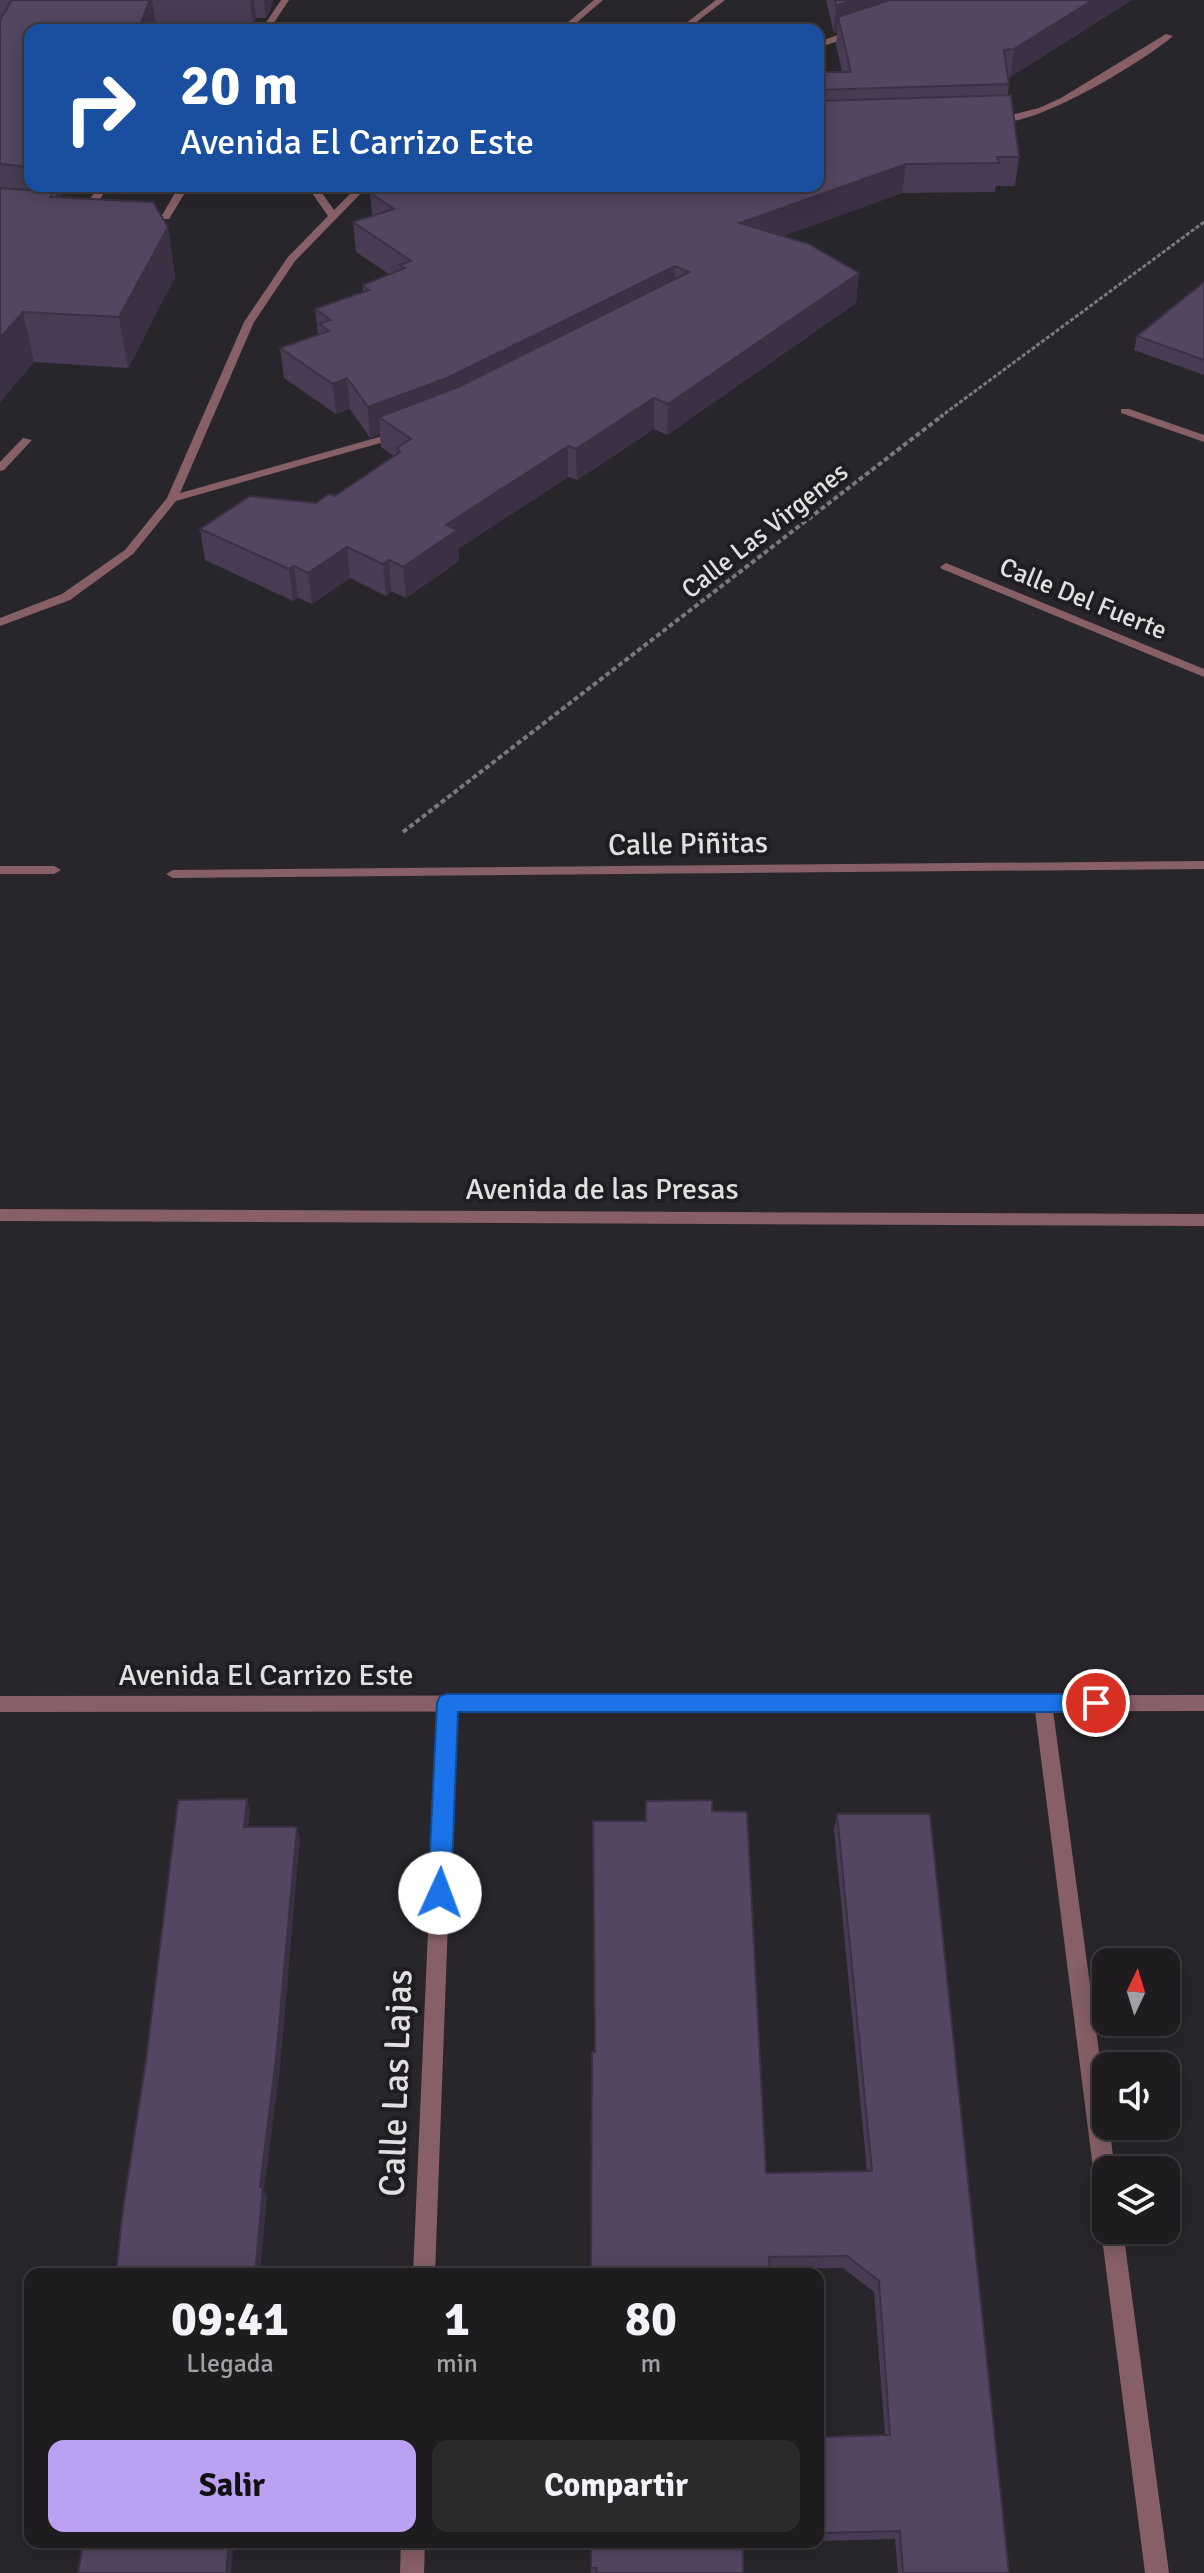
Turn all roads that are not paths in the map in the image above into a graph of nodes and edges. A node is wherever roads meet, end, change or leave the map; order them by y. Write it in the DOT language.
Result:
graph roads {
  1 [pos="285,0"];
  2 [pos="599,0"];
  3 [pos="721,0"];
  4 [pos="269,24"];
  5 [pos="570,24"];
  6 [pos="689,24"];
  7 [pos="870,27"];
  8 [pos="1169,36"];
  9 [pos="824,43"];
  10 [pos="983,121"];
  11 [pos="100,192"];
  12 [pos="181,192"];
  13 [pos="316,192"];
  14 [pos="357,192"];
  15 [pos="89,208"];
  16 [pos="333,216"];
  17 [pos="166,217"];
  18 [pos="1125,411"];
  19 [pos="415,429"];
  20 [pos="1204,439"];
  21 [pos="27,440"];
  22 [pos="0,468"];
  23 [pos="172,499"];
  24 [pos="946,567"];
  25 [pos="0,622"];
  26 [pos="1204,673"];
  27 [pos="1204,865"];
  28 [pos="0,870"];
  29 [pos="54,870"];
  30 [pos="173,874"];
  31 [pos="0,1215"];
  32 [pos="1204,1220"];
  33 [pos="447,1703"];
  34 [pos="1043,1703"];
  35 [pos="1204,1703"];
  36 [pos="0,1704"];
  37 [pos="1102,2156"];
  38 [pos="1114,2244"];
  39 [pos="424,2268"];
  40 [pos="413,2548"];
  41 [pos="412,2573"];
  42 [pos="1157,2573"];
  1 -- 4 [label="street"];
  2 -- 5 [label="street"];
  3 -- 6 [label="street"];
  7 -- 9 [label="street"];
  8 -- 10 [label="street"];
  11 -- 15 [label="street"];
  12 -- 17 [label="street"];
  13 -- 16 [label="street"];
  14 -- 16 [label="street"];
  16 -- 23 [label="street"];
  18 -- 20 [label="street"];
  19 -- 23 [label="street"];
  21 -- 22 [label="street"];
  23 -- 25 [label="street"];
  24 -- 26 [label="street, Calle Del Fuerte"];
  27 -- 30 [label="street, Calle Piñitas"];
  28 -- 29 [label="street"];
  31 -- 32 [label="street, Avenida de las Presas"];
  33 -- 34 [label="street, Avenida El Carrizo Este"];
  33 -- 36 [label="street, Avenida El Carrizo Este"];
  33 -- 39 [label="street, Calle Las Lajas"];
  34 -- 35 [label="street, Avenida El Carrizo Este"];
  34 -- 37 [label="street"];
  38 -- 42 [label="street"];
  40 -- 41 [label="street"];
}
